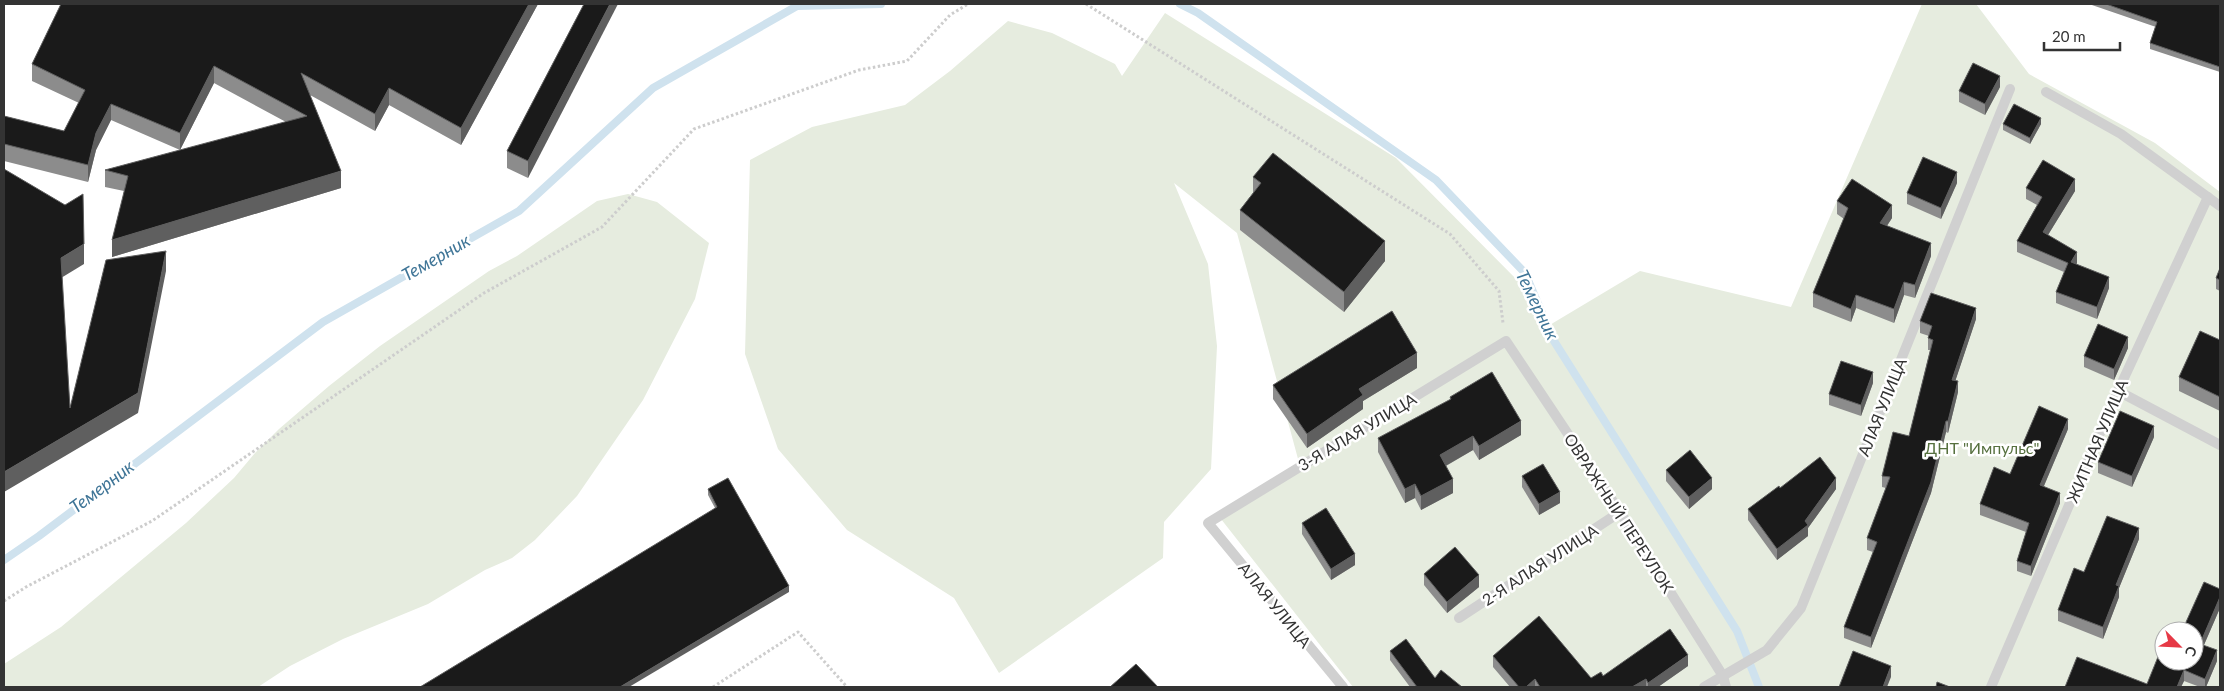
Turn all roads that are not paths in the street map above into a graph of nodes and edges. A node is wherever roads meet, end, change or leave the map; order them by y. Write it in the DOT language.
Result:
graph roads {
  1 [pos="2010,89"];
  2 [pos="2046,92"];
  3 [pos="2208,197"];
  4 [pos="2220,206"];
  5 [pos="1506,341"];
  6 [pos="2118,391"];
  7 [pos="2220,445"];
  8 [pos="1620,512"];
  9 [pos="1208,523"];
  10 [pos="1459,618"];
  11 [pos="1722,676"];
  12 [pos="1343,687"];
  13 [pos="1704,687"];
  14 [pos="1726,687"];
  15 [pos="1991,687"];
  1 -- 11 [label="lane, АЛАЯ УЛИЦА"];
  2 -- 3 [label="lane"];
  3 -- 4 [label="lane"];
  3 -- 6 [label="lane, ЖИТНАЯ УЛИЦА"];
  5 -- 8 [label="lane, ОВРАЖНЫЙ ПЕРЕУЛОК"];
  5 -- 9 [label="lane, 3-Я АЛАЯ УЛИЦА"];
  6 -- 7 [label="lane"];
  6 -- 15 [label="lane, ЖИТНАЯ УЛИЦА"];
  8 -- 10 [label="lane, 2-Я АЛАЯ УЛИЦА"];
  8 -- 11 [label="lane, ОВРАЖНЫЙ ПЕРЕУЛОК"];
  9 -- 12 [label="lane, АЛАЯ УЛИЦА"];
  11 -- 13 [label="lane, АЛАЯ УЛИЦА"];
  11 -- 14 [label="lane, ОВРАЖНЫЙ ПЕРЕУЛОК"];
}
